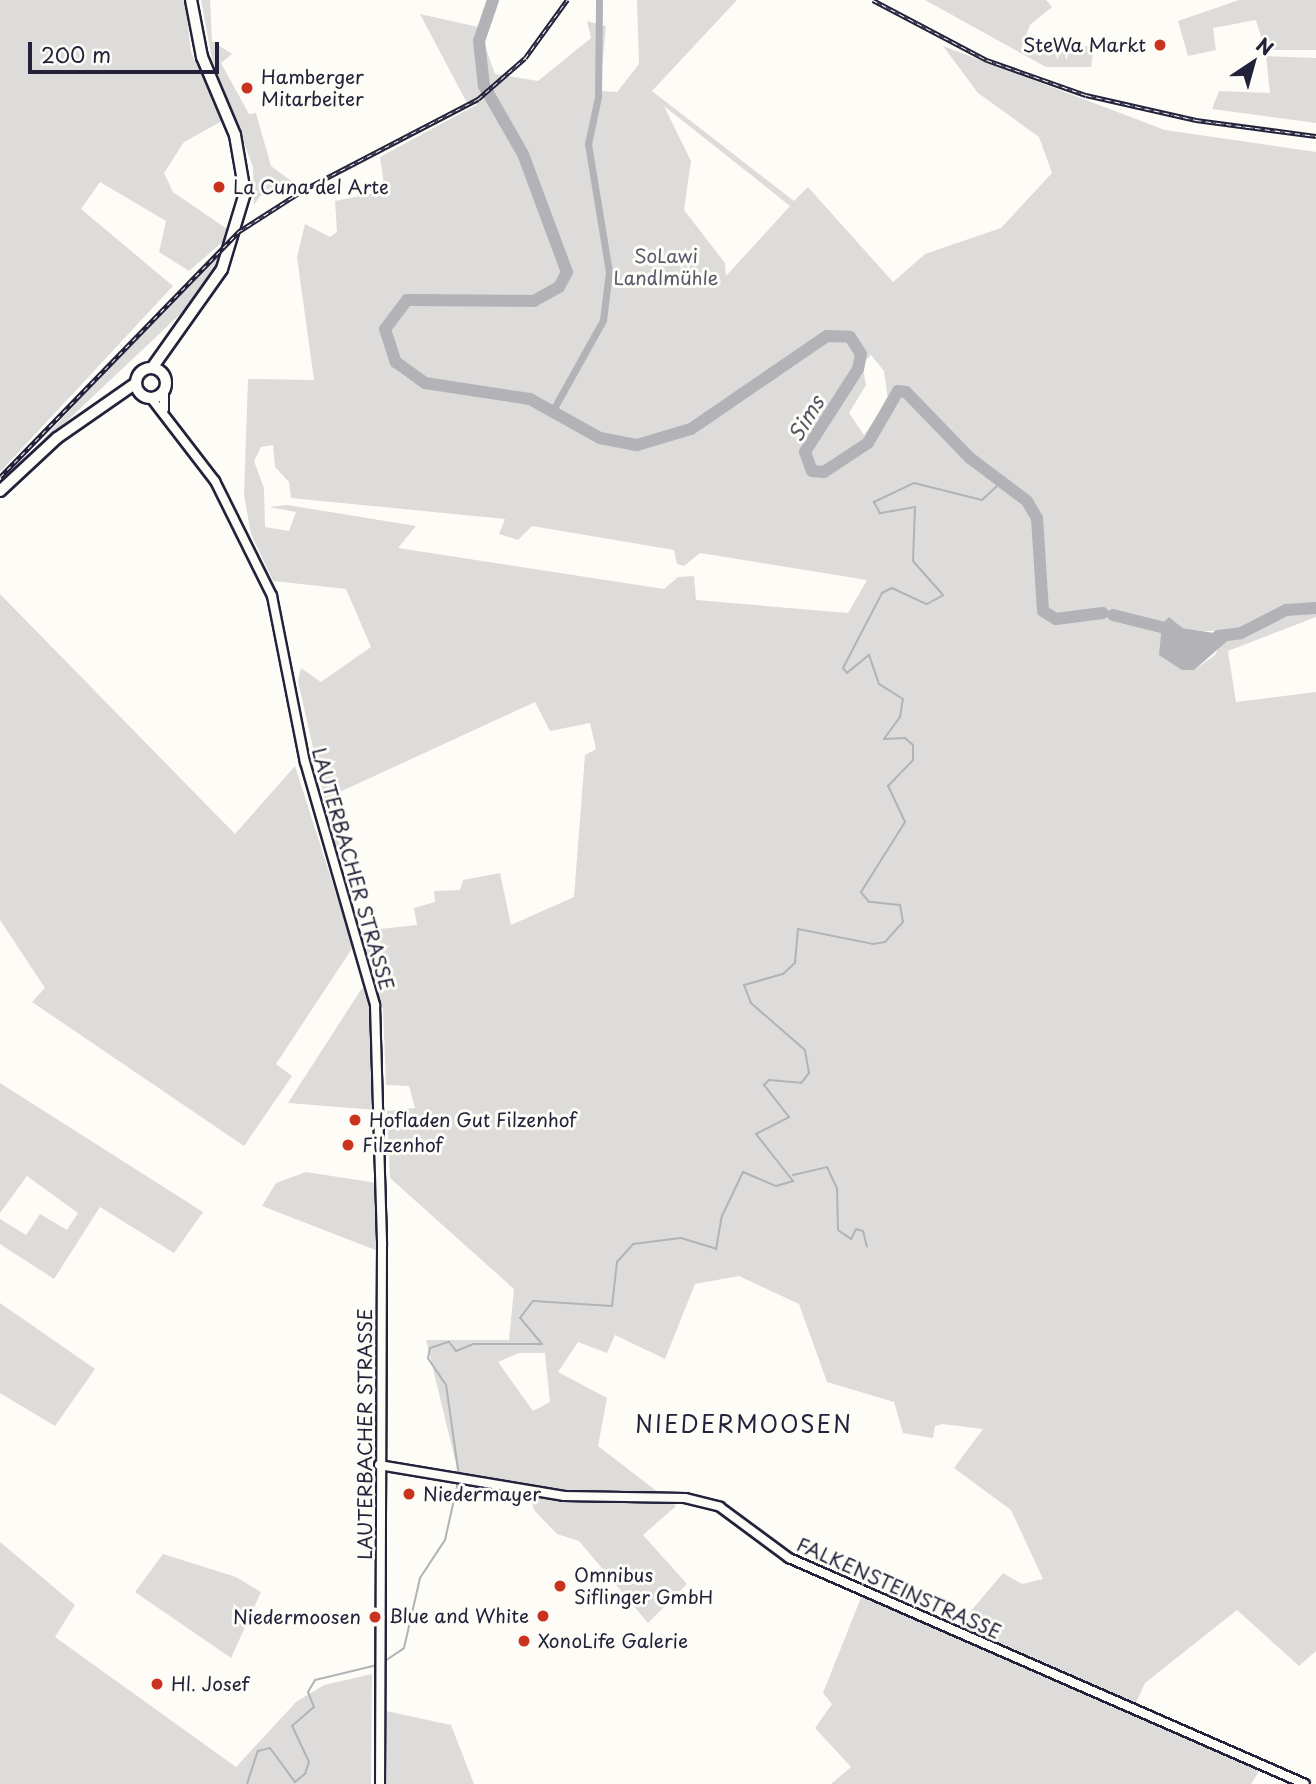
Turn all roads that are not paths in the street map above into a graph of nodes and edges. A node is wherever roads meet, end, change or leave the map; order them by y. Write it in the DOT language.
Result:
graph roads {
  1 [pos="191,0"];
  2 [pos="157,371"];
  3 [pos="136,383"];
  4 [pos="164,391"];
  5 [pos="123,396"];
  6 [pos="146,396"];
  7 [pos="164,409"];
  8 [pos="0,491"];
  9 [pos="379,1465"];
  10 [pos="380,1784"];
  11 [pos="1305,1784"];
  1 -- 2 [label="main road"];
  2 -- 3 [label="main road"];
  2 -- 4 [label="main road"];
  3 -- 5 [label="main road"];
  3 -- 6 [label="main road"];
  4 -- 6 [label="main road"];
  4 -- 7 [label="street"];
  5 -- 6 [label="main road"];
  5 -- 8 [label="main road"];
  6 -- 7 [label="street, LAUTERBACHER STRASSE"];
  7 -- 9 [label="street, LAUTERBACHER STRASSE"];
  9 -- 10 [label="street, LAUTERBACHER STRASSE"];
  9 -- 11 [label="street, FALKENSTEINSTRASSE"];
}
